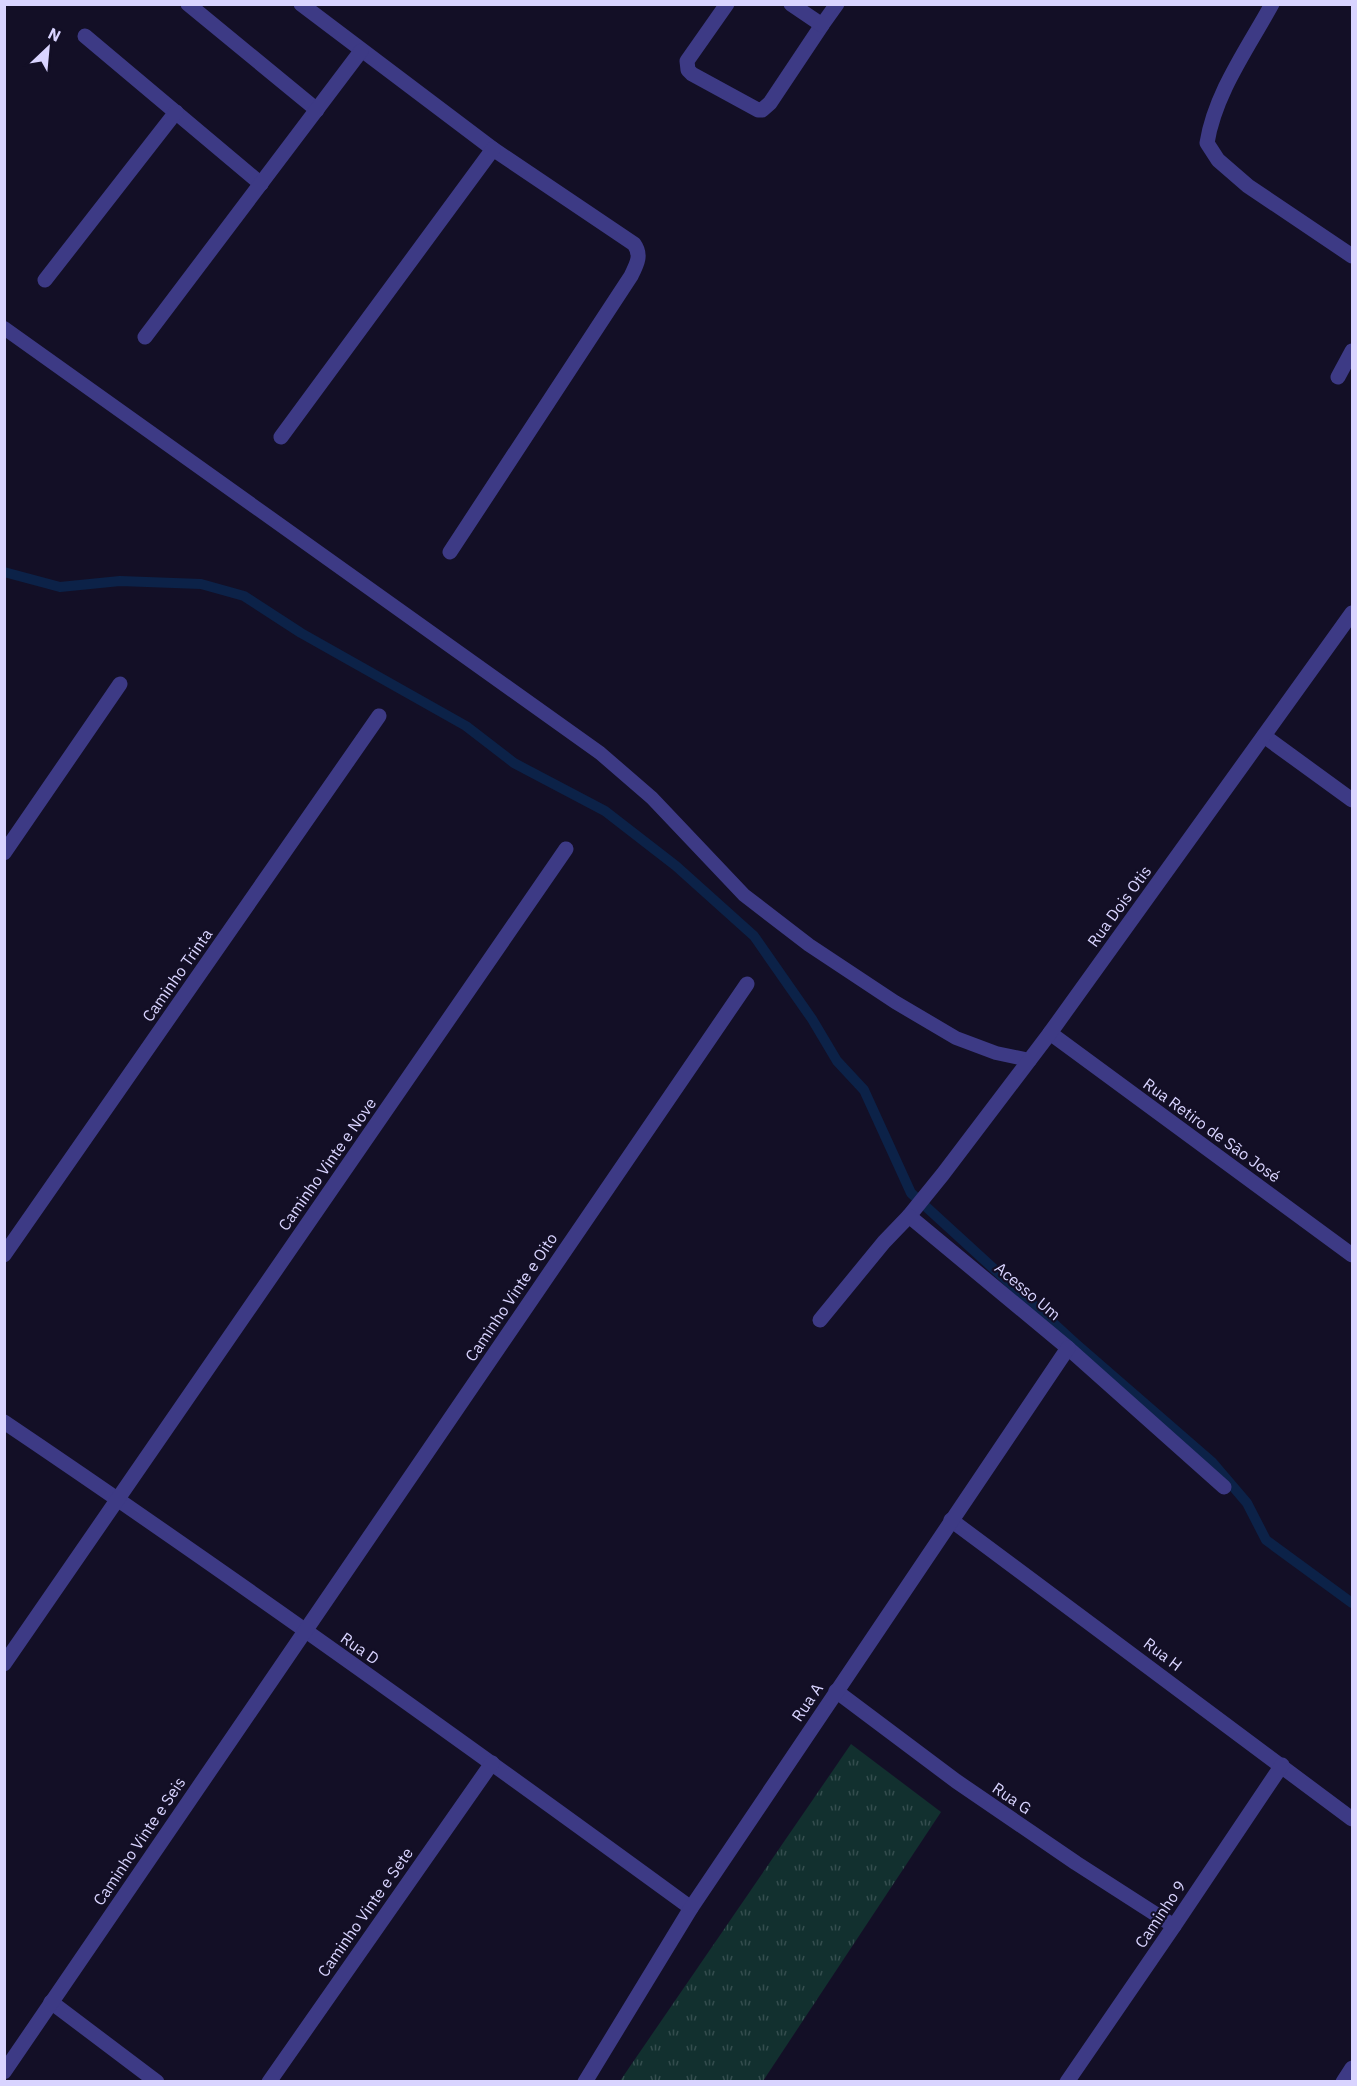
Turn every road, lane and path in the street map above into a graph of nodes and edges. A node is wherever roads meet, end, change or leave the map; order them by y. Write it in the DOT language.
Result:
graph roads {
  1 [pos="188,4"];
  2 [pos="301,4"];
  3 [pos="727,4"];
  4 [pos="791,4"];
  5 [pos="837,4"];
  6 [pos="1272,4"];
  7 [pos="822,25"];
  8 [pos="86,36"];
  9 [pos="361,51"];
  10 [pos="317,110"];
  11 [pos="176,112"];
  12 [pos="493,150"];
  13 [pos="261,184"];
  14 [pos="1353,256"];
  15 [pos="45,280"];
  16 [pos="4,328"];
  17 [pos="145,337"];
  18 [pos="1353,351"];
  19 [pos="1338,377"];
  20 [pos="281,438"];
  21 [pos="450,552"];
  22 [pos="1353,613"];
  23 [pos="120,684"];
  24 [pos="379,716"];
  25 [pos="1263,736"];
  26 [pos="1353,800"];
  27 [pos="566,849"];
  28 [pos="4,854"];
  29 [pos="747,984"];
  30 [pos="1050,1033"];
  31 [pos="1030,1060"];
  32 [pos="909,1216"];
  33 [pos="4,1255"];
  34 [pos="1353,1255"];
  35 [pos="820,1320"];
  36 [pos="1068,1348"];
  37 [pos="4,1422"];
  38 [pos="1224,1487"];
  39 [pos="118,1498"];
  40 [pos="951,1520"];
  41 [pos="305,1632"];
  42 [pos="4,1664"];
  43 [pos="836,1691"];
  44 [pos="492,1763"];
  45 [pos="1282,1765"];
  46 [pos="1353,1819"];
  47 [pos="691,1908"];
  48 [pos="1174,1926"];
  49 [pos="51,2002"];
  50 [pos="1353,2068"];
  51 [pos="4,2072"];
  52 [pos="157,2082"];
  53 [pos="269,2082"];
  54 [pos="585,2082"];
  55 [pos="1067,2082"];
  56 [pos="1343,2082"];
  1 -- 10 [label="street"];
  2 -- 9 [label="street"];
  3 -- 7 [label="street"];
  4 -- 7 [label="street"];
  5 -- 7 [label="street"];
  6 -- 14 [label="street"];
  8 -- 11 [label="street"];
  9 -- 10 [label="street"];
  9 -- 12 [label="street"];
  10 -- 13 [label="street"];
  11 -- 13 [label="street"];
  11 -- 15 [label="street"];
  12 -- 20 [label="street"];
  12 -- 21 [label="street"];
  13 -- 17 [label="street"];
  16 -- 31 [label="lane"];
  18 -- 19 [label="street"];
  22 -- 25 [label="street, Rua Dois Otis"];
  23 -- 28 [label="street"];
  24 -- 33 [label="street, Caminho Trinta"];
  25 -- 26 [label="street"];
  25 -- 30 [label="street, Rua Dois Otis"];
  27 -- 39 [label="street, Caminho Vinte e Nove"];
  29 -- 41 [label="street, Caminho Vinte e Oito"];
  30 -- 31 [label="street, Rua Dois Otis"];
  30 -- 34 [label="street, Rua Retiro de São José"];
  31 -- 32 [label="street, Rua Dois Otis"];
  32 -- 35 [label="street"];
  32 -- 36 [label="street, Acesso Um"];
  36 -- 38 [label="street, Acesso Um"];
  36 -- 40 [label="street, Rua A"];
  37 -- 39 [label="street, Rua D"];
  39 -- 41 [label="street, Rua D"];
  39 -- 42 [label="street, Caminho Vinte e Nove"];
  40 -- 43 [label="street, Rua A"];
  40 -- 45 [label="street, Rua H"];
  41 -- 44 [label="street, Rua D"];
  41 -- 49 [label="street, Caminho Vinte e Seis"];
  43 -- 47 [label="street, Rua A"];
  43 -- 48 [label="street, Rua G"];
  44 -- 47 [label="street, Rua D"];
  44 -- 53 [label="street, Caminho Vinte e Sete"];
  45 -- 46 [label="street, Rua H"];
  45 -- 48 [label="street, Caminho 9"];
  47 -- 54 [label="street, Rua A"];
  48 -- 55 [label="street, Caminho 9"];
  49 -- 51 [label="street, Caminho Vinte e Seis"];
  49 -- 52 [label="street"];
  50 -- 56 [label="street"];
}
